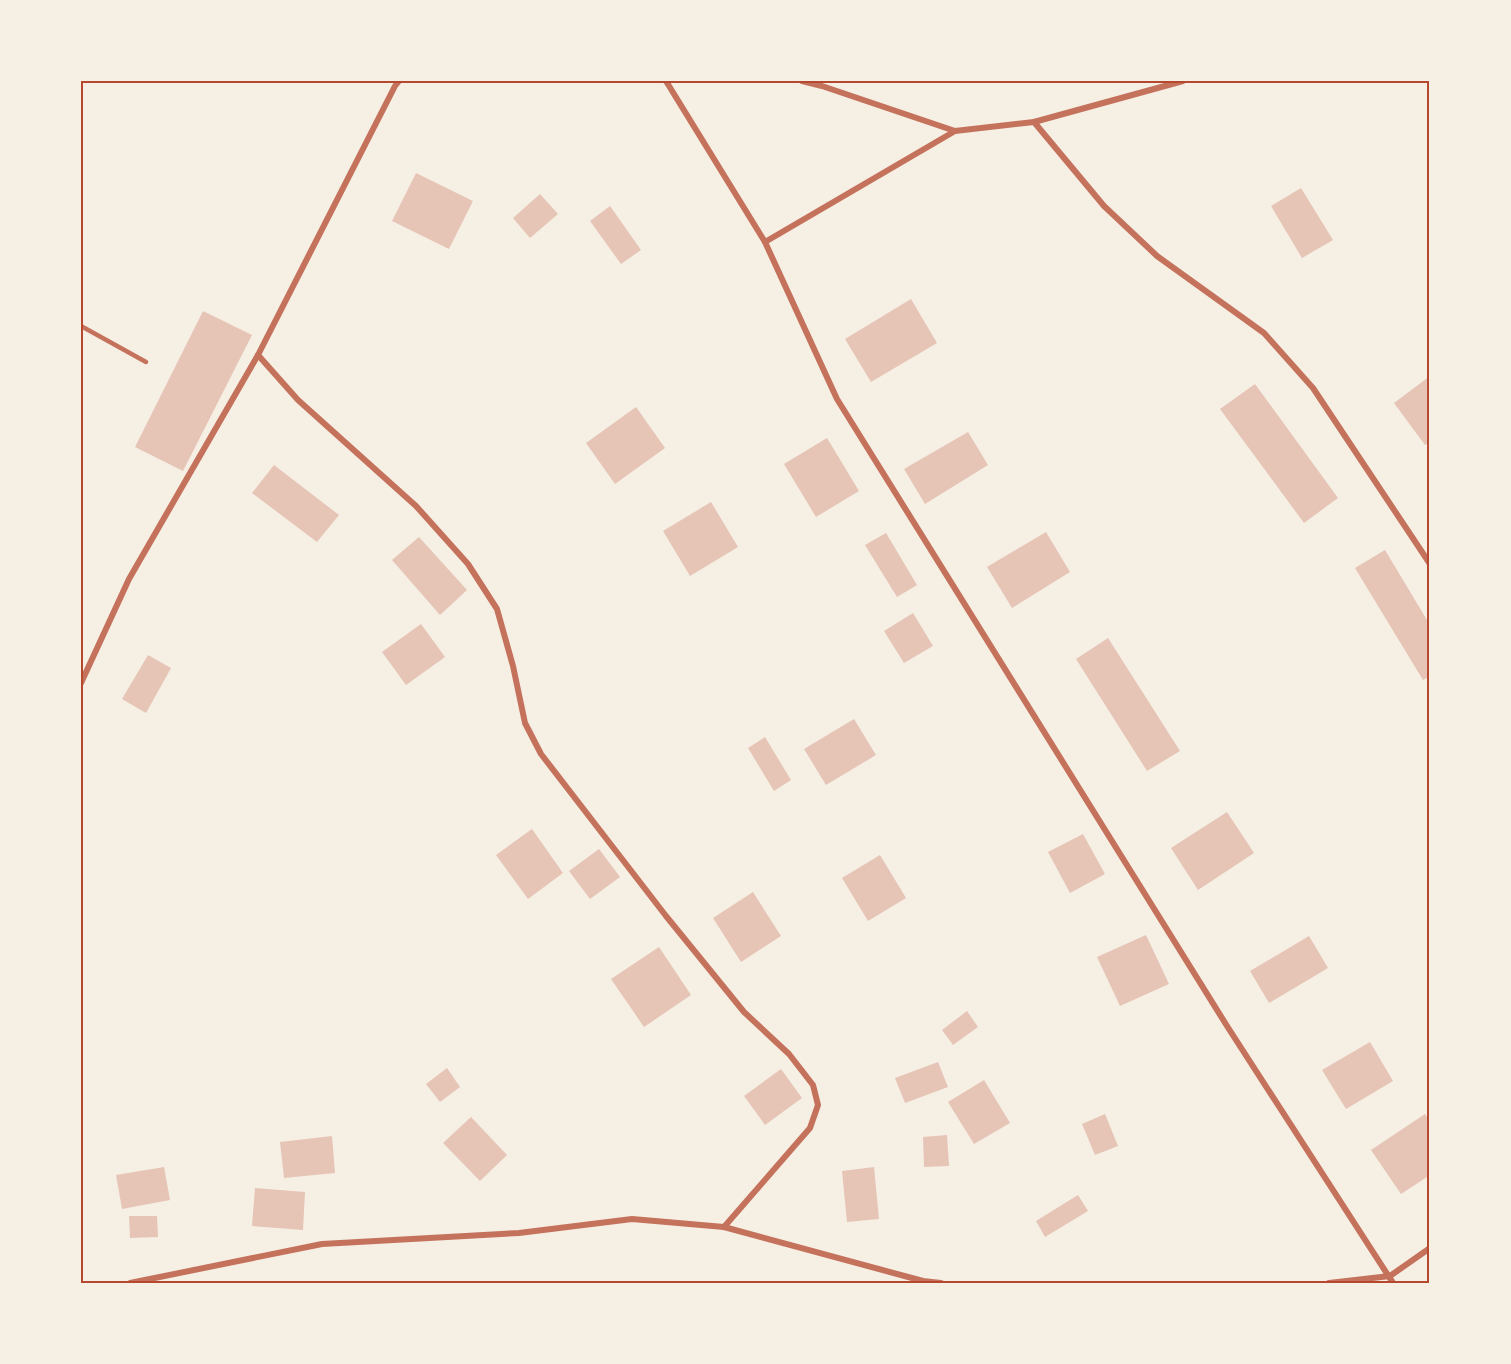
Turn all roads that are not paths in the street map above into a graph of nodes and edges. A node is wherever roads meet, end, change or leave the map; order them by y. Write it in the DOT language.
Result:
graph roads {
  1 [pos="399,81"];
  2 [pos="666,81"];
  3 [pos="802,81"];
  4 [pos="1183,81"];
  5 [pos="1034,122"];
  6 [pos="955,131"];
  7 [pos="765,242"];
  8 [pos="81,326"];
  9 [pos="258,355"];
  10 [pos="146,362"];
  11 [pos="1430,564"];
  12 [pos="81,683"];
  13 [pos="724,1227"];
  14 [pos="1430,1248"];
  15 [pos="1391,1280"];
  16 [pos="130,1283"];
  17 [pos="941,1283"];
  18 [pos="1329,1283"];
  1 -- 9 [label="street"];
  2 -- 7 [label="street"];
  3 -- 6 [label="street"];
  4 -- 5 [label="street"];
  5 -- 6 [label="street"];
  5 -- 11 [label="street"];
  6 -- 7 [label="street"];
  7 -- 15 [label="street"];
  8 -- 10 [label="lane"];
  9 -- 12 [label="street"];
  9 -- 13 [label="street"];
  13 -- 16 [label="street"];
  13 -- 17 [label="street"];
  14 -- 15 [label="street"];
  15 -- 18 [label="street"];
}
